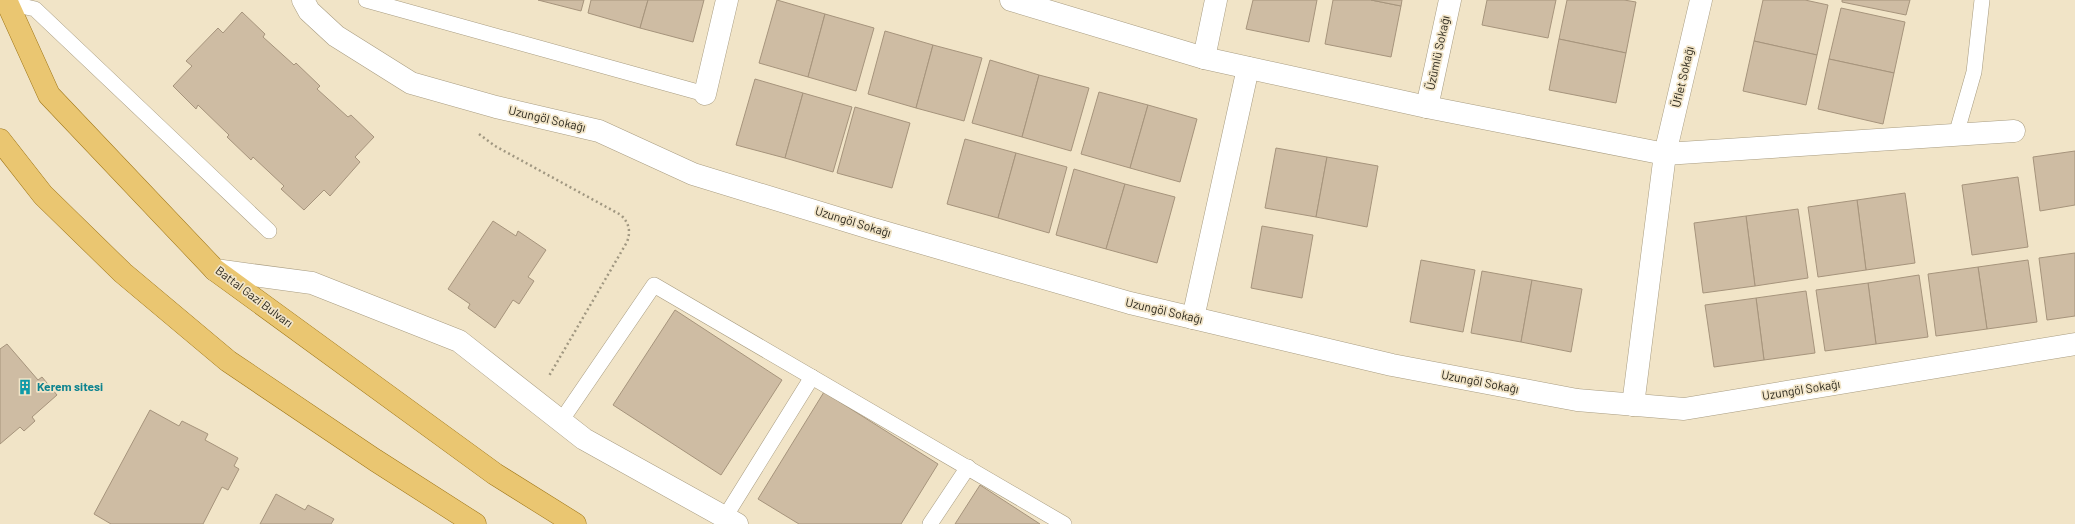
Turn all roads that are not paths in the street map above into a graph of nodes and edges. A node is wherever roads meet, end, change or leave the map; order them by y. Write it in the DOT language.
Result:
graph roads {
  1 [pos="303,0"];
  2 [pos="366,0"];
  3 [pos="727,0"];
  4 [pos="1011,0"];
  5 [pos="1216,0"];
  6 [pos="1450,0"];
  7 [pos="1701,0"];
  8 [pos="1982,0"];
  9 [pos="7,2"];
  10 [pos="1204,58"];
  11 [pos="1248,68"];
  12 [pos="705,94"];
  13 [pos="1427,107"];
  14 [pos="2014,131"];
  15 [pos="1956,135"];
  16 [pos="0,140"];
  17 [pos="1665,154"];
  18 [pos="269,231"];
  19 [pos="215,270"];
  20 [pos="1193,318"];
  21 [pos="2075,344"];
  22 [pos="812,377"];
  23 [pos="1633,405"];
  24 [pos="561,421"];
  25 [pos="968,467"];
  26 [pos="731,521"];
  27 [pos="475,524"];
  28 [pos="575,524"];
  29 [pos="930,524"];
  30 [pos="1064,524"];
  1 -- 20 [label="street, Uzungöl Sokağı"];
  2 -- 12 [label="lane"];
  3 -- 12 [label="street"];
  4 -- 10 [label="street"];
  5 -- 10 [label="street"];
  6 -- 13 [label="street, Üzümlü Sokağı"];
  7 -- 17 [label="street, Üflet Sokağı"];
  8 -- 15 [label="lane"];
  9 -- 18 [label="lane"];
  9 -- 19 [label="main road, Battal Gazi Bulvarı"];
  10 -- 11 [label="street"];
  11 -- 13 [label="street"];
  11 -- 20 [label="street"];
  13 -- 17 [label="street"];
  14 -- 15 [label="street"];
  15 -- 17 [label="street"];
  16 -- 27 [label="main road"];
  17 -- 23 [label="street, Üflet Sokağı"];
  19 -- 24 [label="street"];
  19 -- 28 [label="main road, Battal Gazi Bulvarı"];
  20 -- 23 [label="street, Uzungöl Sokağı"];
  21 -- 23 [label="street, Uzungöl Sokağı"];
  22 -- 24 [label="lane"];
  22 -- 25 [label="lane"];
  22 -- 26 [label="lane"];
  24 -- 26 [label="street"];
  25 -- 29 [label="lane"];
  25 -- 30 [label="lane"];
}
